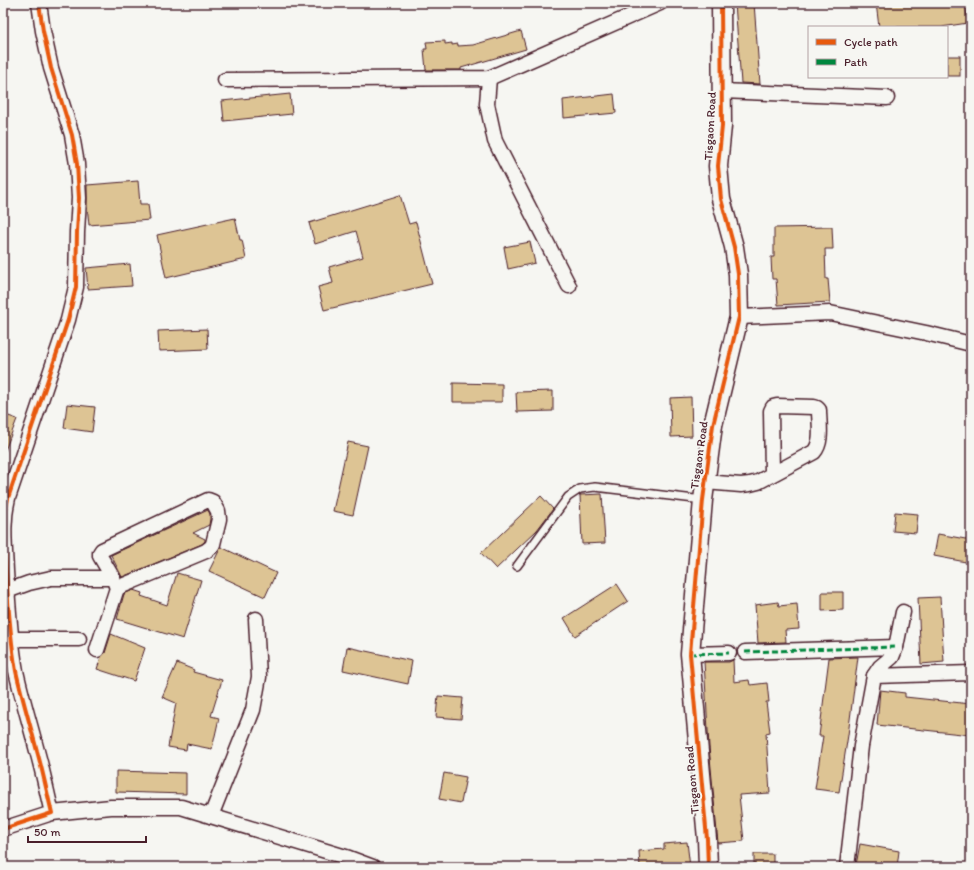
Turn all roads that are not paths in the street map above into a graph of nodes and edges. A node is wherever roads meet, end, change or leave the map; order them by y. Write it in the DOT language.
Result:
graph roads {
  1 [pos="39,3"];
  2 [pos="660,3"];
  3 [pos="721,3"];
  4 [pos="489,78"];
  5 [pos="225,80"];
  6 [pos="722,91"];
  7 [pos="887,98"];
  8 [pos="569,286"];
  9 [pos="740,317"];
  10 [pos="971,344"];
  11 [pos="772,474"];
  12 [pos="705,482"];
  13 [pos="703,500"];
  14 [pos="4,526"];
  15 [pos="517,566"];
  16 [pos="115,583"];
  17 [pos="8,591"];
  18 [pos="903,612"];
  19 [pos="256,619"];
  20 [pos="12,639"];
  21 [pos="79,639"];
  22 [pos="896,647"];
  23 [pos="97,650"];
  24 [pos="744,652"];
  25 [pos="729,653"];
  26 [pos="690,654"];
  27 [pos="971,674"];
  28 [pos="874,676"];
  29 [pos="52,813"];
  30 [pos="211,816"];
  31 [pos="3,829"];
  32 [pos="373,867"];
  33 [pos="708,867"];
  34 [pos="847,867"];
  1 -- 14 [label="street"];
  2 -- 4 [label="street"];
  3 -- 6 [label="street, Tisgaon Road"];
  4 -- 5 [label="street"];
  4 -- 8 [label="street"];
  6 -- 7 [label="street"];
  6 -- 9 [label="street, Tisgaon Road"];
  9 -- 10 [label="street"];
  9 -- 12 [label="street, Tisgaon Road"];
  11 -- 11 [label="street"];
  11 -- 12 [label="street"];
  12 -- 13 [label="street, Tisgaon Road"];
  13 -- 15 [label="lane"];
  13 -- 26 [label="street, Tisgaon Road"];
  14 -- 17 [label="street"];
  16 -- 16 [label="street"];
  16 -- 17 [label="street"];
  16 -- 23 [label="street"];
  17 -- 20 [label="street"];
  18 -- 22 [label="street"];
  19 -- 30 [label="street"];
  20 -- 21 [label="street"];
  20 -- 29 [label="street"];
  22 -- 24 [label="street"];
  22 -- 28 [label="street"];
  25 -- 26 [label="street"];
  26 -- 33 [label="street, Tisgaon Road"];
  27 -- 28 [label="street"];
  28 -- 34 [label="street"];
  29 -- 30 [label="street"];
  29 -- 31 [label="street"];
  30 -- 32 [label="street"];
}
